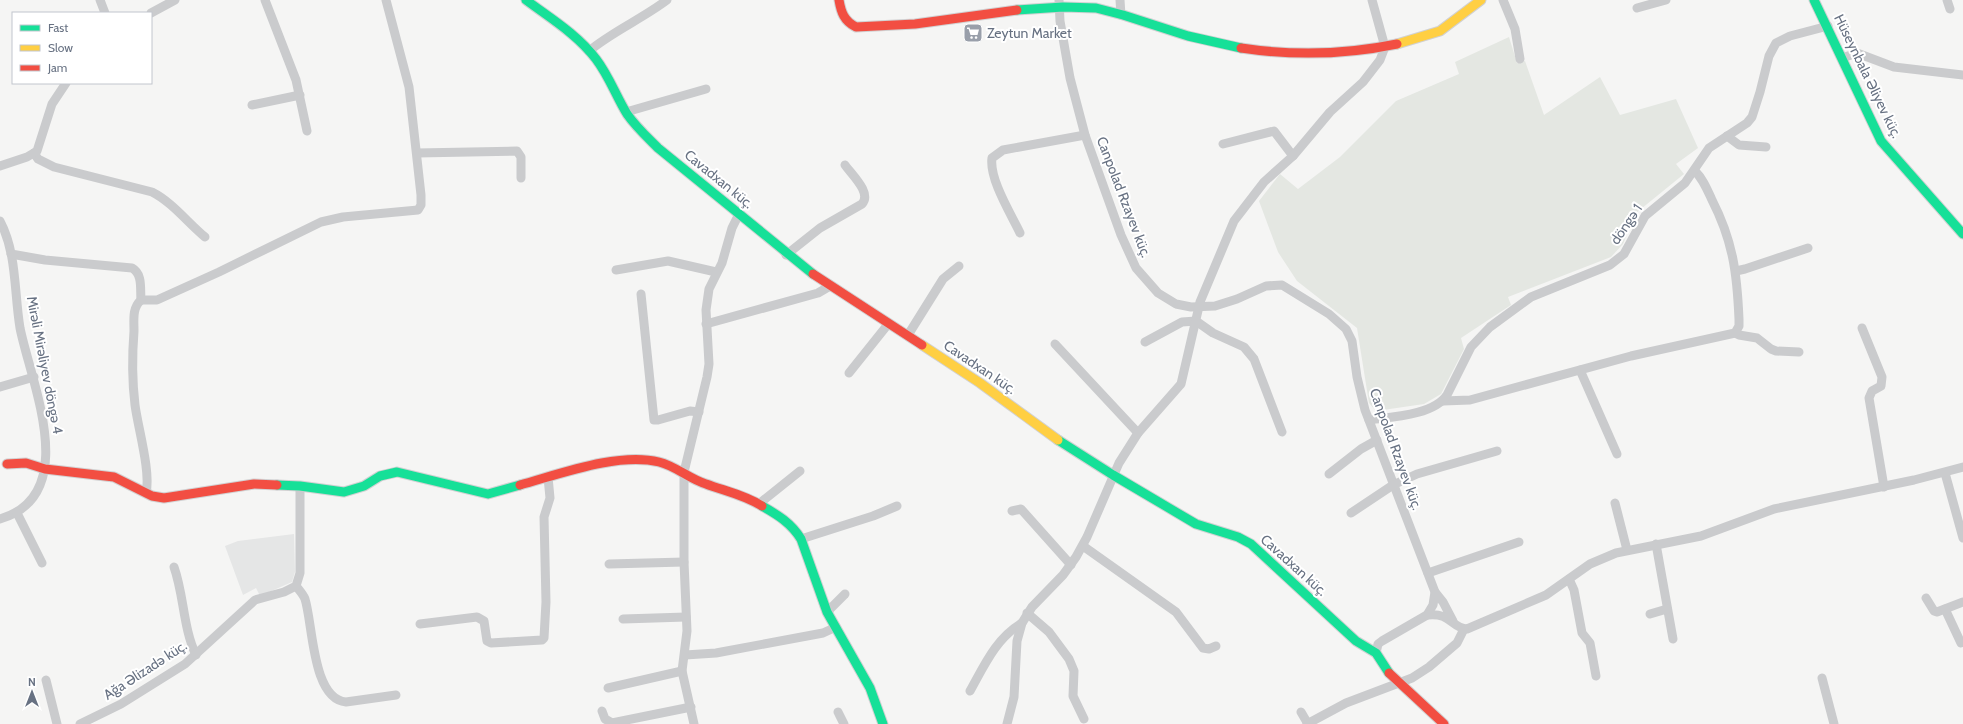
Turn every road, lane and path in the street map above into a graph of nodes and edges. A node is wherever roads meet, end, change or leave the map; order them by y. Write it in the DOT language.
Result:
graph roads {
  1 [pos="100,0"];
  2 [pos="175,0"];
  3 [pos="265,0"];
  4 [pos="386,0"];
  5 [pos="526,0"];
  6 [pos="667,0"];
  7 [pos="839,0"];
  8 [pos="1120,0"];
  9 [pos="1372,0"];
  10 [pos="1481,0"];
  11 [pos="1503,0"];
  12 [pos="1666,0"];
  13 [pos="1814,0"];
  14 [pos="1059,3"];
  15 [pos="1637,8"];
  16 [pos="105,12"];
  17 [pos="152,12"];
  18 [pos="1121,15"];
  19 [pos="1828,26"];
  20 [pos="1385,47"];
  21 [pos="590,51"];
  22 [pos="1842,58"];
  23 [pos="1520,59"];
  24 [pos="1963,74"];
  25 [pos="65,84"];
  26 [pos="706,88"];
  27 [pos="300,94"];
  28 [pos="252,106"];
  29 [pos="626,112"];
  30 [pos="307,131"];
  31 [pos="1085,135"];
  32 [pos="1727,136"];
  33 [pos="1223,144"];
  34 [pos="1766,147"];
  35 [pos="34,153"];
  36 [pos="417,153"];
  37 [pos="1293,156"];
  38 [pos="845,165"];
  39 [pos="0,166"];
  40 [pos="1694,171"];
  41 [pos="521,178"];
  42 [pos="739,214"];
  43 [pos="0,221"];
  44 [pos="1020,233"];
  45 [pos="1963,234"];
  46 [pos="206,237"];
  47 [pos="1808,248"];
  48 [pos="11,254"];
  49 [pos="786,255"];
  50 [pos="959,266"];
  51 [pos="616,270"];
  52 [pos="1736,271"];
  53 [pos="716,272"];
  54 [pos="830,286"];
  55 [pos="642,294"];
  56 [pos="142,300"];
  57 [pos="1198,308"];
  58 [pos="1196,321"];
  59 [pos="888,322"];
  60 [pos="706,324"];
  61 [pos="1862,328"];
  62 [pos="1735,333"];
  63 [pos="908,335"];
  64 [pos="1145,342"];
  65 [pos="1055,344"];
  66 [pos="1799,352"];
  67 [pos="1580,370"];
  68 [pos="849,373"];
  69 [pos="34,377"];
  70 [pos="0,387"];
  71 [pos="1443,401"];
  72 [pos="699,412"];
  73 [pos="1369,420"];
  74 [pos="1282,432"];
  75 [pos="1138,434"];
  76 [pos="1377,440"];
  77 [pos="1497,451"];
  78 [pos="1618,454"];
  79 [pos="7,464"];
  80 [pos="1963,467"];
  81 [pos="45,468"];
  82 [pos="800,471"];
  83 [pos="684,472"];
  84 [pos="1945,473"];
  85 [pos="1329,474"];
  86 [pos="1113,475"];
  87 [pos="548,477"];
  88 [pos="1393,485"];
  89 [pos="300,486"];
  90 [pos="1884,487"];
  91 [pos="146,493"];
  92 [pos="1615,502"];
  93 [pos="760,503"];
  94 [pos="897,506"];
  95 [pos="1012,511"];
  96 [pos="17,513"];
  97 [pos="1351,513"];
  98 [pos="0,519"];
  99 [pos="1963,538"];
  100 [pos="801,539"];
  101 [pos="1519,542"];
  102 [pos="1656,544"];
  103 [pos="1083,546"];
  104 [pos="1627,550"];
  105 [pos="684,562"];
  106 [pos="42,563"];
  107 [pos="609,564"];
  108 [pos="1071,564"];
  109 [pos="174,567"];
  110 [pos="1428,573"];
  111 [pos="1569,579"];
  112 [pos="296,586"];
  113 [pos="1435,592"];
  114 [pos="845,594"];
  115 [pos="1926,598"];
  116 [pos="1963,602"];
  117 [pos="1667,609"];
  118 [pos="1945,609"];
  119 [pos="827,612"];
  120 [pos="1027,613"];
  121 [pos="1650,614"];
  122 [pos="1427,615"];
  123 [pos="686,617"];
  124 [pos="623,619"];
  125 [pos="1453,622"];
  126 [pos="1022,623"];
  127 [pos="420,624"];
  128 [pos="836,627"];
  129 [pos="1464,628"];
  130 [pos="1673,639"];
  131 [pos="1961,643"];
  132 [pos="1216,646"];
  133 [pos="1376,653"];
  134 [pos="196,655"];
  135 [pos="685,655"];
  136 [pos="682,671"];
  137 [pos="1596,676"];
  138 [pos="1822,678"];
  139 [pos="46,680"];
  140 [pos="1401,684"];
  141 [pos="608,688"];
  142 [pos="970,691"];
  143 [pos="396,695"];
  144 [pos="691,706"];
  145 [pos="602,711"];
  146 [pos="838,712"];
  147 [pos="1301,712"];
  148 [pos="1084,719"];
  149 [pos="56,724"];
  150 [pos="80,724"];
  151 [pos="694,724"];
  152 [pos="844,724"];
  153 [pos="883,724"];
  154 [pos="1007,724"];
  155 [pos="1308,724"];
  156 [pos="1444,724"];
  157 [pos="1834,724"];
  1 -- 16 [label="street"];
  2 -- 17 [label="street"];
  3 -- 27 [label="street"];
  4 -- 36 [label="street"];
  5 -- 21 [label="street, Cavadxan küç."];
  6 -- 21 [label="street"];
  7 -- 14 [label="street"];
  8 -- 18 [label="street"];
  9 -- 20 [label="street"];
  10 -- 20 [label="street"];
  11 -- 23 [label="street"];
  12 -- 15 [label="street"];
  13 -- 19 [label="street, Hüseynbala Əliyev küç."];
  14 -- 18 [label="street"];
  14 -- 31 [label="street, Canpolad Rzayev küç."];
  18 -- 20 [label="street"];
  19 -- 22 [label="street, Hüseynbala Əliyev küç."];
  19 -- 32 [label="street, döngə 1"];
  20 -- 37 [label="street"];
  21 -- 29 [label="street, Cavadxan küç."];
  22 -- 24 [label="street"];
  22 -- 45 [label="street, Hüseynbala Əliyev küç."];
  25 -- 35 [label="street"];
  26 -- 29 [label="street"];
  27 -- 28 [label="street"];
  27 -- 30 [label="street"];
  29 -- 42 [label="street, Cavadxan küç."];
  31 -- 44 [label="street"];
  31 -- 57 [label="street, Canpolad Rzayev küç."];
  32 -- 34 [label="street"];
  32 -- 40 [label="street, döngə 1"];
  33 -- 37 [label="street"];
  35 -- 39 [label="street"];
  35 -- 46 [label="street"];
  36 -- 41 [label="street"];
  36 -- 56 [label="street"];
  37 -- 57 [label="street"];
  38 -- 49 [label="street"];
  40 -- 52 [label="street"];
  40 -- 71 [label="street, döngə 1"];
  42 -- 49 [label="street, Cavadxan küç."];
  42 -- 53 [label="street"];
  43 -- 48 [label="street, Mirəli Mirəliyev döngə 4"];
  47 -- 52 [label="street"];
  48 -- 56 [label="street"];
  48 -- 69 [label="street, Mirəli Mirəliyev döngə 4"];
  49 -- 54 [label="street, Cavadxan küç."];
  50 -- 63 [label="street"];
  51 -- 53 [label="street"];
  52 -- 62 [label="street"];
  53 -- 60 [label="street"];
  54 -- 59 [label="street, Cavadxan küç."];
  54 -- 60 [label="street"];
  55 -- 72 [label="street"];
  56 -- 91 [label="street"];
  57 -- 58 [label="street"];
  57 -- 73 [label="street, Canpolad Rzayev küç."];
  58 -- 64 [label="street"];
  58 -- 74 [label="street"];
  58 -- 75 [label="street"];
  59 -- 63 [label="street, Cavadxan küç."];
  59 -- 68 [label="street"];
  60 -- 72 [label="street"];
  61 -- 90 [label="street"];
  62 -- 66 [label="street"];
  62 -- 67 [label="street"];
  63 -- 86 [label="street, Cavadxan küç."];
  65 -- 75 [label="street"];
  67 -- 71 [label="street"];
  67 -- 78 [label="street"];
  69 -- 70 [label="street"];
  69 -- 81 [label="street, Mirəli Mirəliyev döngə 4"];
  71 -- 73 [label="street"];
  72 -- 83 [label="street"];
  73 -- 76 [label="street, Canpolad Rzayev küç."];
  75 -- 86 [label="street"];
  76 -- 85 [label="street"];
  76 -- 88 [label="street, Canpolad Rzayev küç."];
  77 -- 88 [label="street"];
  79 -- 81 [label="street"];
  80 -- 84 [label="street"];
  81 -- 91 [label="street"];
  81 -- 96 [label="street, Mirəli Mirəliyev döngə 4"];
  82 -- 93 [label="street"];
  83 -- 87 [label="street"];
  83 -- 93 [label="street"];
  83 -- 105 [label="street"];
  84 -- 90 [label="street"];
  84 -- 99 [label="street"];
  86 -- 103 [label="street"];
  86 -- 133 [label="street, Cavadxan küç."];
  87 -- 89 [label="street"];
  87 -- 127 [label="street"];
  88 -- 97 [label="street"];
  88 -- 110 [label="street, Canpolad Rzayev küç."];
  89 -- 91 [label="street"];
  89 -- 112 [label="street"];
  90 -- 102 [label="street"];
  92 -- 104 [label="street"];
  93 -- 100 [label="street"];
  94 -- 100 [label="street"];
  95 -- 108 [label="street"];
  96 -- 98 [label="street, Mirəli Mirəliyev döngə 4"];
  96 -- 106 [label="street"];
  100 -- 119 [label="street"];
  101 -- 110 [label="street"];
  102 -- 104 [label="street"];
  102 -- 117 [label="street"];
  103 -- 108 [label="street"];
  103 -- 132 [label="street"];
  104 -- 111 [label="street"];
  105 -- 107 [label="street"];
  105 -- 123 [label="street"];
  108 -- 120 [label="street"];
  109 -- 134 [label="street"];
  110 -- 113 [label="street, Canpolad Rzayev küç."];
  111 -- 129 [label="street"];
  111 -- 137 [label="street"];
  112 -- 134 [label="street, Ağa Əlizadə küç."];
  112 -- 143 [label="street"];
  113 -- 122 [label="street"];
  113 -- 125 [label="street, Canpolad Rzayev küç."];
  114 -- 119 [label="street"];
  115 -- 118 [label="street"];
  116 -- 118 [label="street"];
  117 -- 121 [label="street"];
  117 -- 130 [label="street"];
  118 -- 131 [label="street"];
  119 -- 128 [label="street"];
  120 -- 126 [label="street"];
  120 -- 148 [label="street"];
  122 -- 125 [label="street"];
  122 -- 133 [label="street"];
  123 -- 124 [label="street"];
  123 -- 135 [label="street"];
  125 -- 129 [label="street"];
  126 -- 142 [label="street"];
  126 -- 154 [label="street"];
  128 -- 135 [label="street"];
  128 -- 153 [label="street"];
  129 -- 140 [label="street"];
  133 -- 140 [label="street, Cavadxan küç."];
  134 -- 150 [label="street, Ağa Əlizadə küç."];
  135 -- 136 [label="street"];
  136 -- 141 [label="street"];
  136 -- 144 [label="street"];
  138 -- 157 [label="street"];
  139 -- 149 [label="street"];
  140 -- 155 [label="street"];
  140 -- 156 [label="street, Cavadxan küç."];
  144 -- 145 [label="street"];
  144 -- 151 [label="street"];
  146 -- 152 [label="street"];
  147 -- 155 [label="street"];
}
